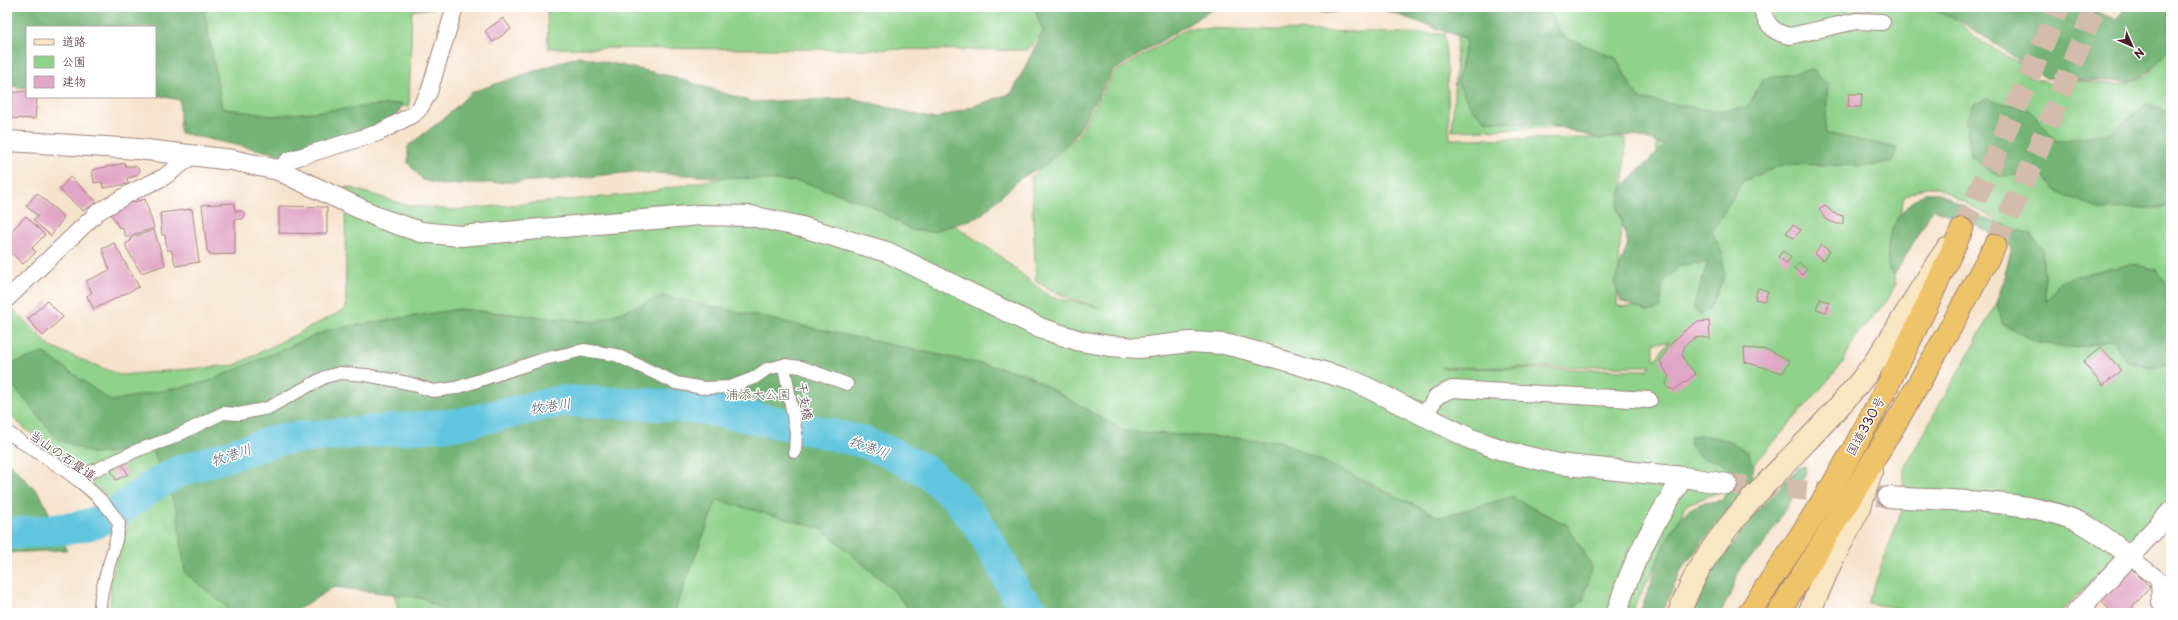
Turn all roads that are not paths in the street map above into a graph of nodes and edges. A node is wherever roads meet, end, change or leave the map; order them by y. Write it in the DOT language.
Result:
graph roads {
  1 [pos="455,7"];
  2 [pos="1761,7"];
  3 [pos="1882,22"];
  4 [pos="7,141"];
  5 [pos="192,156"];
  6 [pos="278,170"];
  7 [pos="1962,229"];
  8 [pos="1995,245"];
  9 [pos="7,299"];
  10 [pos="785,370"];
  11 [pos="847,384"];
  12 [pos="1649,400"];
  13 [pos="1424,416"];
  14 [pos="7,432"];
  15 [pos="795,452"];
  16 [pos="1875,460"];
  17 [pos="1683,477"];
  18 [pos="76,479"];
  19 [pos="1727,484"];
  20 [pos="1888,497"];
  21 [pos="2171,512"];
  22 [pos="2129,556"];
  23 [pos="2171,610"];
  24 [pos="100,613"];
  25 [pos="1617,613"];
  26 [pos="1679,613"];
  27 [pos="1749,613"];
  28 [pos="1778,613"];
  29 [pos="1809,613"];
  30 [pos="2076,613"];
  1 -- 6 [label="street"];
  2 -- 3 [label="street"];
  4 -- 5 [label="street"];
  5 -- 6 [label="street"];
  5 -- 9 [label="street"];
  6 -- 13 [label="street"];
  7 -- 26 [label="main road"];
  7 -- 27 [label="highway, 国道330号"];
  8 -- 16 [label="highway, 国道330号"];
  10 -- 11 [label="street"];
  10 -- 15 [label="street, 干支橋"];
  10 -- 18 [label="street"];
  12 -- 13 [label="street"];
  13 -- 17 [label="street"];
  14 -- 18 [label="street, 当山の石畳道"];
  16 -- 28 [label="highway, 国道330号"];
  16 -- 29 [label="main road"];
  17 -- 19 [label="street"];
  17 -- 25 [label="street"];
  18 -- 24 [label="street, 当山の石畳道"];
  20 -- 22 [label="street"];
  21 -- 22 [label="street"];
  22 -- 23 [label="street"];
  22 -- 30 [label="street"];
}
